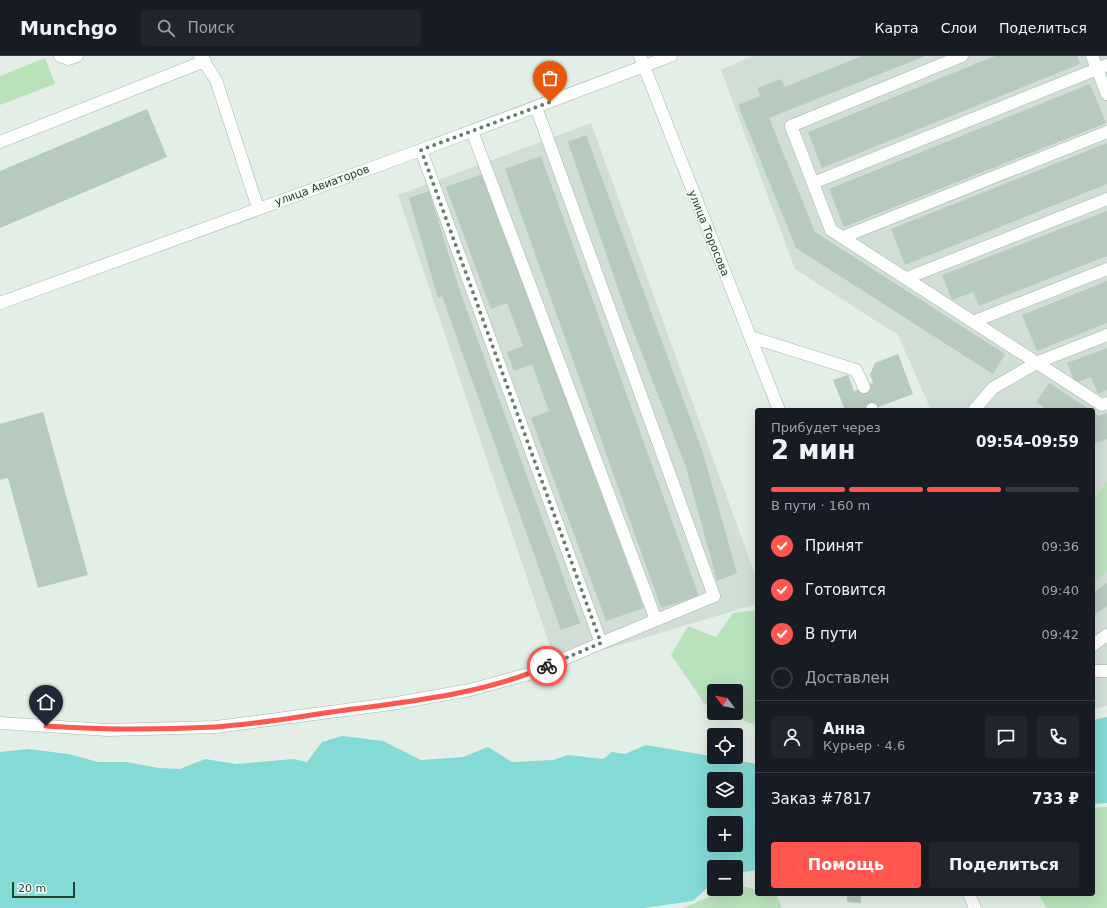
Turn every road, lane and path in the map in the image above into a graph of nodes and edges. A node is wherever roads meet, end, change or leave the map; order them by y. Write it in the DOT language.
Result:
graph roads {
  1 [pos="60,56"];
  2 [pos="77,56"];
  3 [pos="671,56"];
  4 [pos="962,56"];
  5 [pos="1092,56"];
  6 [pos="202,59"];
  7 [pos="642,62"];
  8 [pos="1102,67"];
  9 [pos="1107,94"];
  10 [pos="536,107"];
  11 [pos="472,131"];
  12 [pos="1107,132"];
  13 [pos="0,142"];
  14 [pos="421,150"];
  15 [pos="813,184"];
  16 [pos="1107,199"];
  17 [pos="258,208"];
  18 [pos="843,237"];
  19 [pos="1107,269"];
  20 [pos="907,278"];
  21 [pos="0,304"];
  22 [pos="975,322"];
  23 [pos="1107,335"];
  24 [pos="751,337"];
  25 [pos="1038,362"];
  26 [pos="864,387"];
  27 [pos="1107,403"];
  28 [pos="778,408"];
  29 [pos="976,408"];
  30 [pos="656,620"];
  31 [pos="1107,635"];
  32 [pos="601,643"];
  33 [pos="1095,644"];
  34 [pos="1095,670"];
  35 [pos="1107,671"];
  36 [pos="0,723"];
  37 [pos="970,896"];
  38 [pos="975,908"];
  1 -- 2 [label="street"];
  3 -- 7 [label="street, улица Авиаторов"];
  4 -- 15 [label="street"];
  5 -- 8 [label="street"];
  6 -- 13 [label="street"];
  6 -- 17 [label="street"];
  7 -- 10 [label="street, улица Авиаторов"];
  7 -- 24 [label="street, улица Торосова"];
  8 -- 9 [label="street"];
  8 -- 15 [label="street"];
  10 -- 11 [label="street, улица Авиаторов"];
  10 -- 30 [label="street"];
  11 -- 14 [label="street, улица Авиаторов"];
  11 -- 30 [label="street"];
  12 -- 18 [label="street"];
  14 -- 17 [label="street, улица Авиаторов"];
  14 -- 32 [label="street"];
  15 -- 18 [label="street"];
  16 -- 20 [label="street"];
  17 -- 21 [label="street, улица Авиаторов"];
  18 -- 20 [label="street"];
  19 -- 22 [label="street"];
  20 -- 22 [label="street"];
  22 -- 25 [label="street"];
  23 -- 25 [label="street"];
  24 -- 26 [label="street"];
  24 -- 28 [label="street, улица Торосова"];
  25 -- 27 [label="street"];
  25 -- 29 [label="street"];
  30 -- 32 [label="street"];
  31 -- 33 [label="street"];
  32 -- 36 [label="street"];
  34 -- 35 [label="street"];
  37 -- 38 [label="street"];
}
